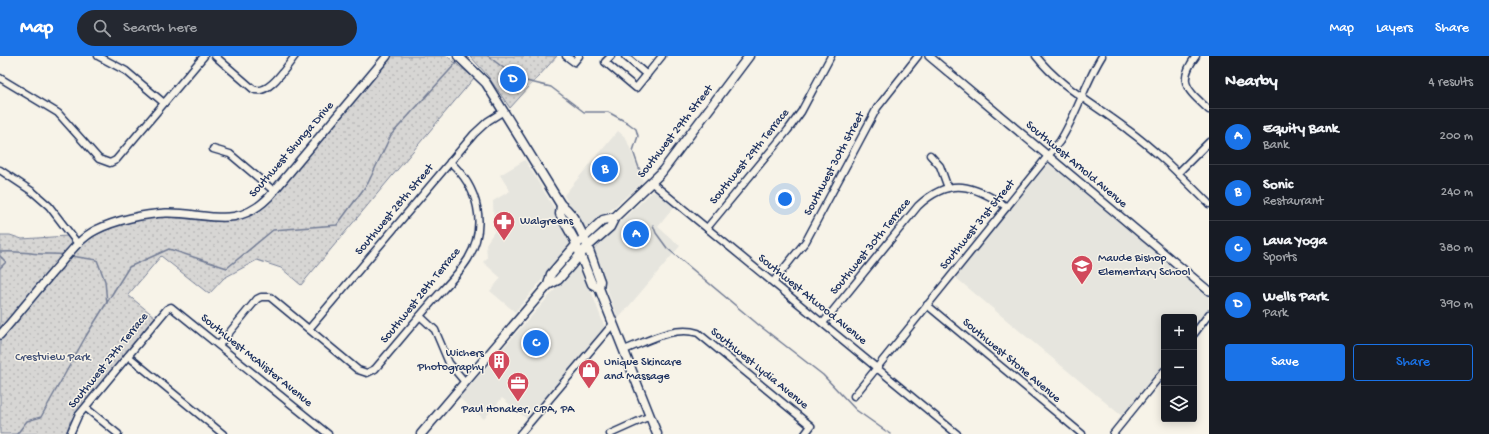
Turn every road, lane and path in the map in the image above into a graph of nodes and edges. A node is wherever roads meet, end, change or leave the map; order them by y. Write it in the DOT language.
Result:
graph roads {
  1 [pos="98,56"];
  2 [pos="204,56"];
  3 [pos="215,56"];
  4 [pos="295,56"];
  5 [pos="387,56"];
  6 [pos="458,56"];
  7 [pos="566,56"];
  8 [pos="579,56"];
  9 [pos="610,56"];
  10 [pos="625,56"];
  11 [pos="662,56"];
  12 [pos="749,56"];
  13 [pos="831,56"];
  14 [pos="918,56"];
  15 [pos="929,56"];
  16 [pos="1036,56"];
  17 [pos="1102,56"];
  18 [pos="1196,56"];
  19 [pos="647,75"];
  20 [pos="0,78"];
  21 [pos="1081,98"];
  22 [pos="164,104"];
  23 [pos="1209,110"];
  24 [pos="504,111"];
  25 [pos="1209,142"];
  26 [pos="213,149"];
  27 [pos="930,155"];
  28 [pos="1049,156"];
  29 [pos="450,162"];
  30 [pos="0,170"];
  31 [pos="1178,173"];
  32 [pos="652,183"];
  33 [pos="948,188"];
  34 [pos="274,191"];
  35 [pos="1209,204"];
  36 [pos="561,205"];
  37 [pos="1006,207"];
  38 [pos="615,216"];
  39 [pos="707,228"];
  40 [pos="583,238"];
  41 [pos="78,244"];
  42 [pos="576,245"];
  43 [pos="587,247"];
  44 [pos="580,255"];
  45 [pos="773,282"];
  46 [pos="548,285"];
  47 [pos="599,288"];
  48 [pos="1209,292"];
  49 [pos="927,305"];
  50 [pos="171,307"];
  51 [pos="1209,314"];
  52 [pos="420,316"];
  53 [pos="823,323"];
  54 [pos="613,324"];
  55 [pos="309,329"];
  56 [pos="1197,330"];
  57 [pos="0,334"];
  58 [pos="219,345"];
  59 [pos="624,350"];
  60 [pos="128,356"];
  61 [pos="877,367"];
  62 [pos="1161,375"];
  63 [pos="465,382"];
  64 [pos="854,396"];
  65 [pos="86,408"];
  66 [pos="650,416"];
  67 [pos="70,434"];
  68 [pos="118,434"];
  69 [pos="223,434"];
  70 [pos="328,434"];
  71 [pos="421,434"];
  72 [pos="520,434"];
  73 [pos="610,434"];
  74 [pos="657,434"];
  75 [pos="804,434"];
  76 [pos="957,434"];
  77 [pos="1082,434"];
  78 [pos="1113,434"];
  1 -- 22 [label="street"];
  2 -- 22 [label="street"];
  3 -- 4 [label="street"];
  5 -- 34 [label="street, Southwest Shunga Drive"];
  6 -- 24 [label="main road"];
  7 -- 8 [label="street"];
  9 -- 19 [label="street"];
  10 -- 19 [label="street"];
  11 -- 19 [label="street"];
  12 -- 32 [label="main road, Southwest 29th Street"];
  13 -- 39 [label="street, Southwest 29th Terrace"];
  14 -- 45 [label="street, Southwest 30th Street"];
  15 -- 28 [label="street, Southwest Arnold Avenue"];
  16 -- 21 [label="street"];
  17 -- 21 [label="street, Southwest 31st Street"];
  18 -- 23 [label="street"];
  20 -- 22 [label="street"];
  21 -- 28 [label="street, Southwest 31st Street"];
  21 -- 31 [label="street"];
  24 -- 29 [label="street, Southwest 28th Street"];
  24 -- 36 [label="main road"];
  25 -- 31 [label="street"];
  26 -- 34 [label="street"];
  27 -- 33 [label="street"];
  28 -- 37 [label="street, Southwest 31st Street"];
  28 -- 48 [label="street, Southwest Arnold Avenue"];
  29 -- 52 [label="street, Southwest 28th Terrace"];
  29 -- 55 [label="street, Southwest 28th Street"];
  30 -- 41 [label="street"];
  31 -- 35 [label="street"];
  32 -- 38 [label="main road, Southwest 29th Street"];
  32 -- 39 [label="street, Southwest Atwood Avenue"];
  33 -- 37 [label="street, Southwest 30th Terrace"];
  33 -- 53 [label="street, Southwest 30th Terrace"];
  34 -- 41 [label="street, Southwest Shunga Drive"];
  36 -- 40 [label="main road"];
  36 -- 42 [label="main road"];
  37 -- 49 [label="street, Southwest 31st Street"];
  38 -- 40 [label="main road, Southwest 29th Street"];
  38 -- 43 [label="main road, Southwest 29th Street"];
  39 -- 45 [label="street, Southwest Atwood Avenue"];
  40 -- 42 [label="main road, Southwest 29th Street"];
  40 -- 43 [label="main road"];
  41 -- 57 [label="street, Southwest Shunga Drive"];
  42 -- 44 [label="main road"];
  42 -- 46 [label="main road, Southwest 29th Street"];
  43 -- 44 [label="main road, Southwest 29th Street"];
  43 -- 47 [label="main road"];
  44 -- 46 [label="main road, Southwest 29th Street"];
  44 -- 47 [label="main road"];
  45 -- 53 [label="street, Southwest Atwood Avenue"];
  46 -- 63 [label="main road, Southwest 29th Street"];
  47 -- 54 [label="main road"];
  49 -- 61 [label="street, Southwest 31st Street"];
  49 -- 77 [label="street, Southwest Stone Avenue"];
  50 -- 58 [label="street, Southwest McAlister Avenue"];
  50 -- 60 [label="street, Southwest 27th Terrace"];
  51 -- 56 [label="street"];
  52 -- 55 [label="street, Southwest 28th Terrace"];
  52 -- 63 [label="street"];
  53 -- 61 [label="street, Southwest Atwood Avenue"];
  54 -- 59 [label="main road"];
  54 -- 72 [label="street"];
  55 -- 58 [label="street"];
  58 -- 70 [label="street, Southwest McAlister Avenue"];
  59 -- 66 [label="main road"];
  59 -- 75 [label="street, Southwest Lydia Avenue"];
  60 -- 65 [label="street, Southwest 27th Terrace"];
  60 -- 69 [label="street"];
  61 -- 64 [label="street, Southwest 31st Street"];
  61 -- 76 [label="street, Southwest Atwood Avenue"];
  62 -- 78 [label="street"];
  63 -- 71 [label="main road, Southwest 29th Street"];
  65 -- 67 [label="street, Southwest 27th Terrace"];
  65 -- 68 [label="street"];
  66 -- 73 [label="street"];
  66 -- 74 [label="main road"];
}
